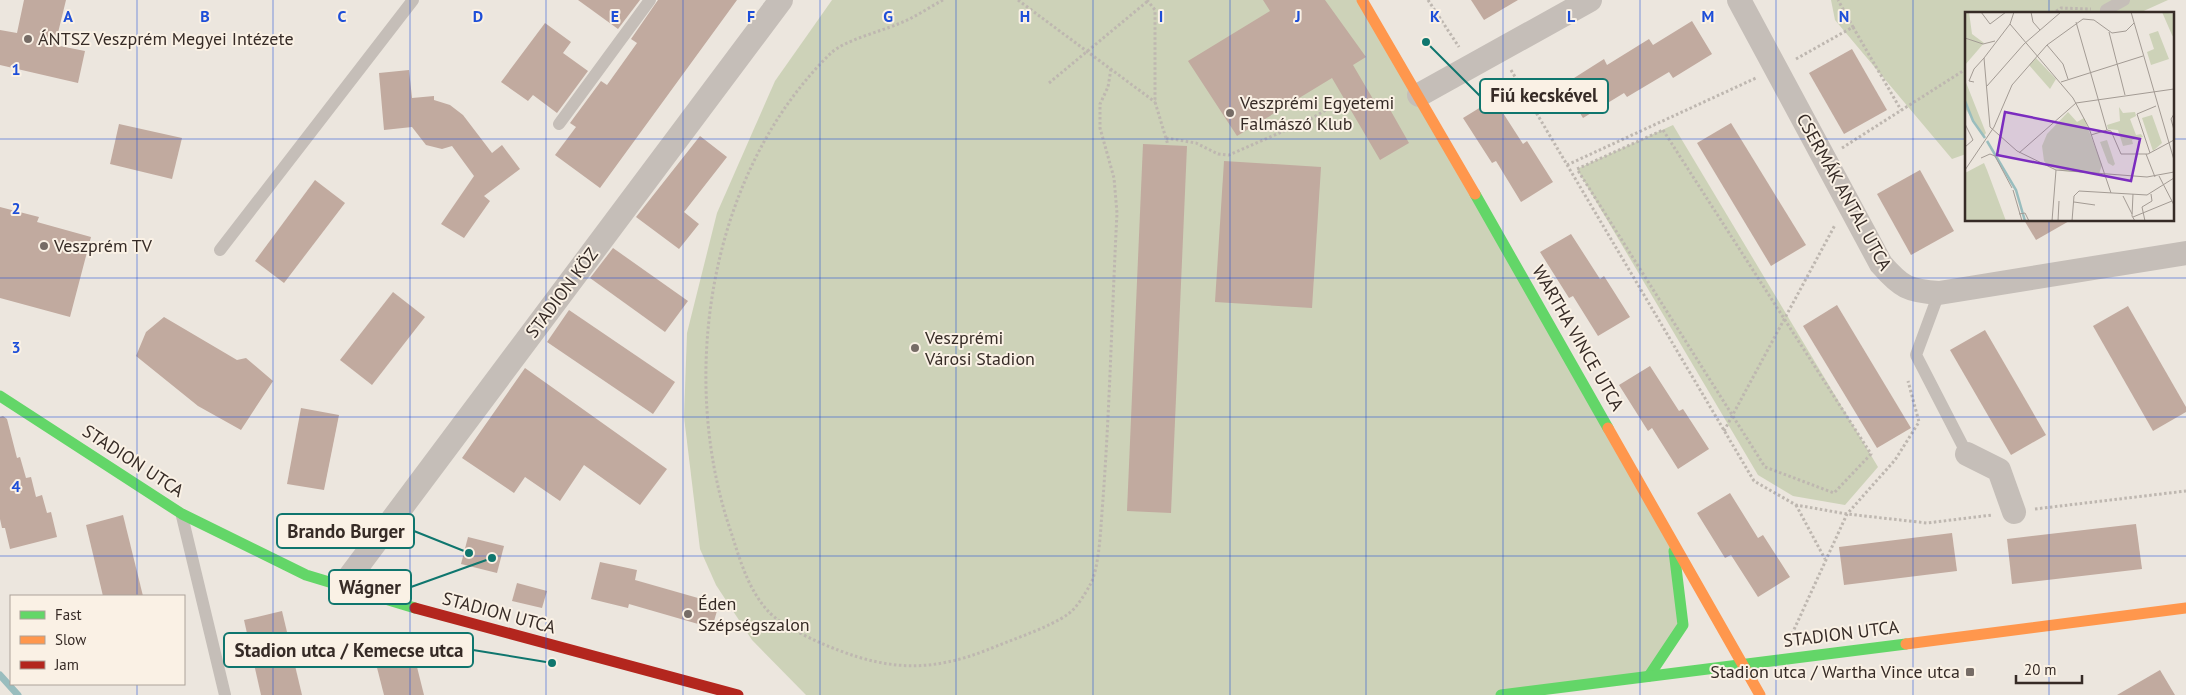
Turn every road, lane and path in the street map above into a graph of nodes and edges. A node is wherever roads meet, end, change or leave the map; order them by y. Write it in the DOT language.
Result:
graph roads {
  1 [pos="413,0"];
  2 [pos="650,0"];
  3 [pos="781,0"];
  4 [pos="943,0"];
  5 [pos="1018,0"];
  6 [pos="1148,0"];
  7 [pos="1362,0"];
  8 [pos="1428,0"];
  9 [pos="1590,0"];
  10 [pos="1738,0"];
  11 [pos="1838,0"];
  12 [pos="2124,0"];
  13 [pos="2106,10"];
  14 [pos="2055,12"];
  15 [pos="1853,27"];
  16 [pos="1087,52"];
  17 [pos="1506,62"];
  18 [pos="1471,66"];
  19 [pos="1111,69"];
  20 [pos="1776,70"];
  21 [pos="1965,70"];
  22 [pos="1049,83"];
  23 [pos="1419,95"];
  24 [pos="1342,101"];
  25 [pos="1155,102"];
  26 [pos="1901,110"];
  27 [pos="559,124"];
  28 [pos="1166,138"];
  29 [pos="1168,145"];
  30 [pos="1824,159"];
  31 [pos="1567,165"];
  32 [pos="1847,201"];
  33 [pos="220,250"];
  34 [pos="2186,253"];
  35 [pos="1939,293"];
  36 [pos="1785,320"];
  37 [pos="1916,356"];
  38 [pos="0,396"];
  39 [pos="1734,417"];
  40 [pos="1724,431"];
  41 [pos="1966,454"];
  42 [pos="1796,505"];
  43 [pos="2014,512"];
  44 [pos="182,514"];
  45 [pos="1848,514"];
  46 [pos="1672,538"];
  47 [pos="1825,559"];
  48 [pos="342,587"];
  49 [pos="2186,608"];
  50 [pos="1789,640"];
  51 [pos="1742,664"];
  52 [pos="1649,676"];
  53 [pos="225,695"];
  54 [pos="738,695"];
  55 [pos="1500,695"];
  56 [pos="1760,695"];
  1 -- 33 [label="lane"];
  2 -- 27 [label="lane"];
  3 -- 48 [label="street, STADION KÖZ"];
  4 -- 19 [label="path"];
  5 -- 16 [label="path"];
  6 -- 16 [label="path"];
  6 -- 25 [label="path"];
  7 -- 23 [label="street, WARTHA VINCE UTCA"];
  8 -- 18 [label="path"];
  9 -- 18 [label="street"];
  10 -- 20 [label="street, CSERMÁK ANTAL UTCA"];
  11 -- 15 [label="path"];
  12 -- 13 [label="lane"];
  13 -- 14 [label="path"];
  15 -- 20 [label="path"];
  15 -- 26 [label="path"];
  16 -- 19 [label="path"];
  16 -- 22 [label="path"];
  17 -- 31 [label="path"];
  18 -- 23 [label="street"];
  19 -- 25 [label="path"];
  20 -- 30 [label="street, CSERMÁK ANTAL UTCA"];
  20 -- 31 [label="path"];
  21 -- 26 [label="path"];
  23 -- 46 [label="street, WARTHA VINCE UTCA"];
  24 -- 28 [label="path"];
  25 -- 28 [label="path"];
  26 -- 30 [label="path"];
  28 -- 29 [label="path"];
  30 -- 32 [label="street, CSERMÁK ANTAL UTCA"];
  31 -- 40 [label="path"];
  32 -- 35 [label="street, CSERMÁK ANTAL UTCA"];
  32 -- 36 [label="path"];
  34 -- 35 [label="street, CSERMÁK ANTAL UTCA"];
  35 -- 37 [label="lane"];
  36 -- 39 [label="path"];
  36 -- 39 [label="path"];
  36 -- 39 [label="path"];
  37 -- 41 [label="lane"];
  37 -- 45 [label="path"];
  38 -- 44 [label="street, STADION UTCA"];
  39 -- 40 [label="path"];
  40 -- 42 [label="path"];
  41 -- 43 [label="street"];
  42 -- 45 [label="path"];
  42 -- 47 [label="path"];
  44 -- 48 [label="street, STADION UTCA"];
  44 -- 53 [label="lane"];
  45 -- 47 [label="path"];
  46 -- 51 [label="street, WARTHA VINCE UTCA"];
  46 -- 52 [label="street"];
  47 -- 50 [label="path"];
  48 -- 54 [label="street, STADION UTCA"];
  49 -- 51 [label="street, STADION UTCA"];
  51 -- 52 [label="street, STADION UTCA"];
  51 -- 56 [label="street, WARTHA VINCE UTCA"];
  52 -- 55 [label="street, STADION UTCA"];
}
